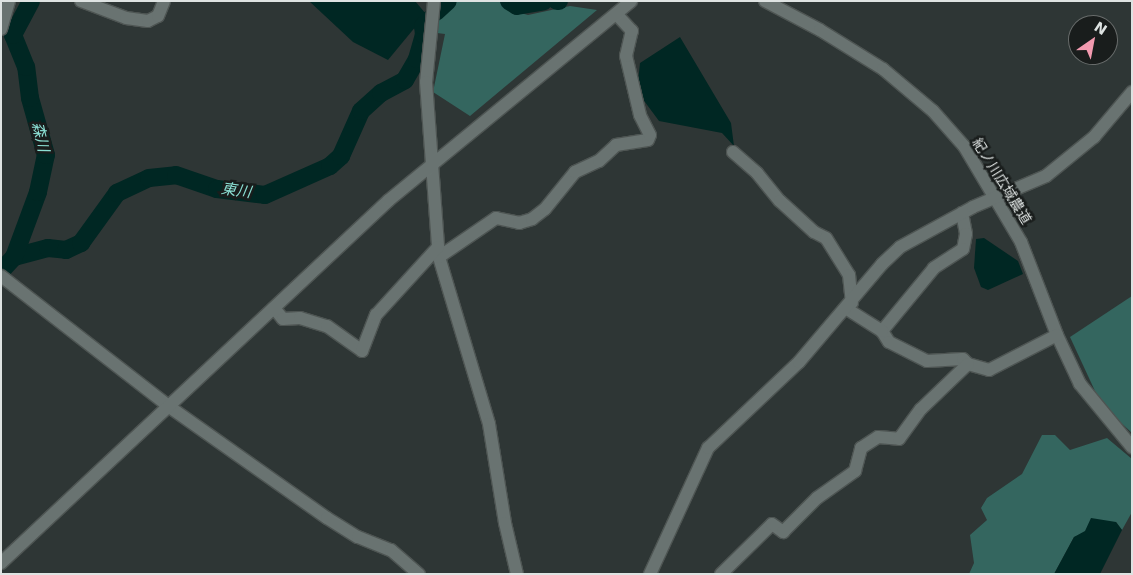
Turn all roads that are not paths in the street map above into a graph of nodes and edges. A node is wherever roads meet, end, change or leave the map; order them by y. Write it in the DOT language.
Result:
graph roads {
  1 [pos="9,1"];
  2 [pos="81,1"];
  3 [pos="164,1"];
  4 [pos="434,1"];
  5 [pos="630,1"];
  6 [pos="765,1"];
  7 [pos="616,14"];
  8 [pos="1,29"];
  9 [pos="1132,92"];
  10 [pos="733,152"];
  11 [pos="430,165"];
  12 [pos="996,198"];
  13 [pos="962,214"];
  14 [pos="438,252"];
  15 [pos="2,277"];
  16 [pos="849,306"];
  17 [pos="274,308"];
  18 [pos="882,331"];
  19 [pos="1057,335"];
  20 [pos="968,364"];
  21 [pos="171,408"];
  22 [pos="1132,447"];
  23 [pos="1,563"];
  24 [pos="419,574"];
  25 [pos="517,574"];
  26 [pos="650,574"];
  27 [pos="721,574"];
  1 -- 8 [label="street"];
  2 -- 3 [label="street"];
  4 -- 11 [label="street"];
  5 -- 7 [label="street"];
  6 -- 12 [label="street, 紀ノ川広域農道"];
  7 -- 11 [label="street"];
  7 -- 14 [label="street"];
  9 -- 12 [label="street"];
  10 -- 16 [label="street"];
  11 -- 14 [label="street"];
  11 -- 17 [label="street"];
  12 -- 13 [label="street"];
  12 -- 19 [label="street, 紀ノ川広域農道"];
  13 -- 16 [label="street"];
  13 -- 18 [label="street"];
  14 -- 17 [label="street"];
  14 -- 25 [label="street"];
  15 -- 21 [label="street"];
  16 -- 18 [label="street"];
  16 -- 26 [label="street"];
  17 -- 21 [label="street"];
  18 -- 20 [label="street"];
  19 -- 20 [label="street"];
  19 -- 22 [label="street, 紀ノ川広域農道"];
  20 -- 27 [label="street"];
  21 -- 23 [label="street"];
  21 -- 24 [label="street"];
}
